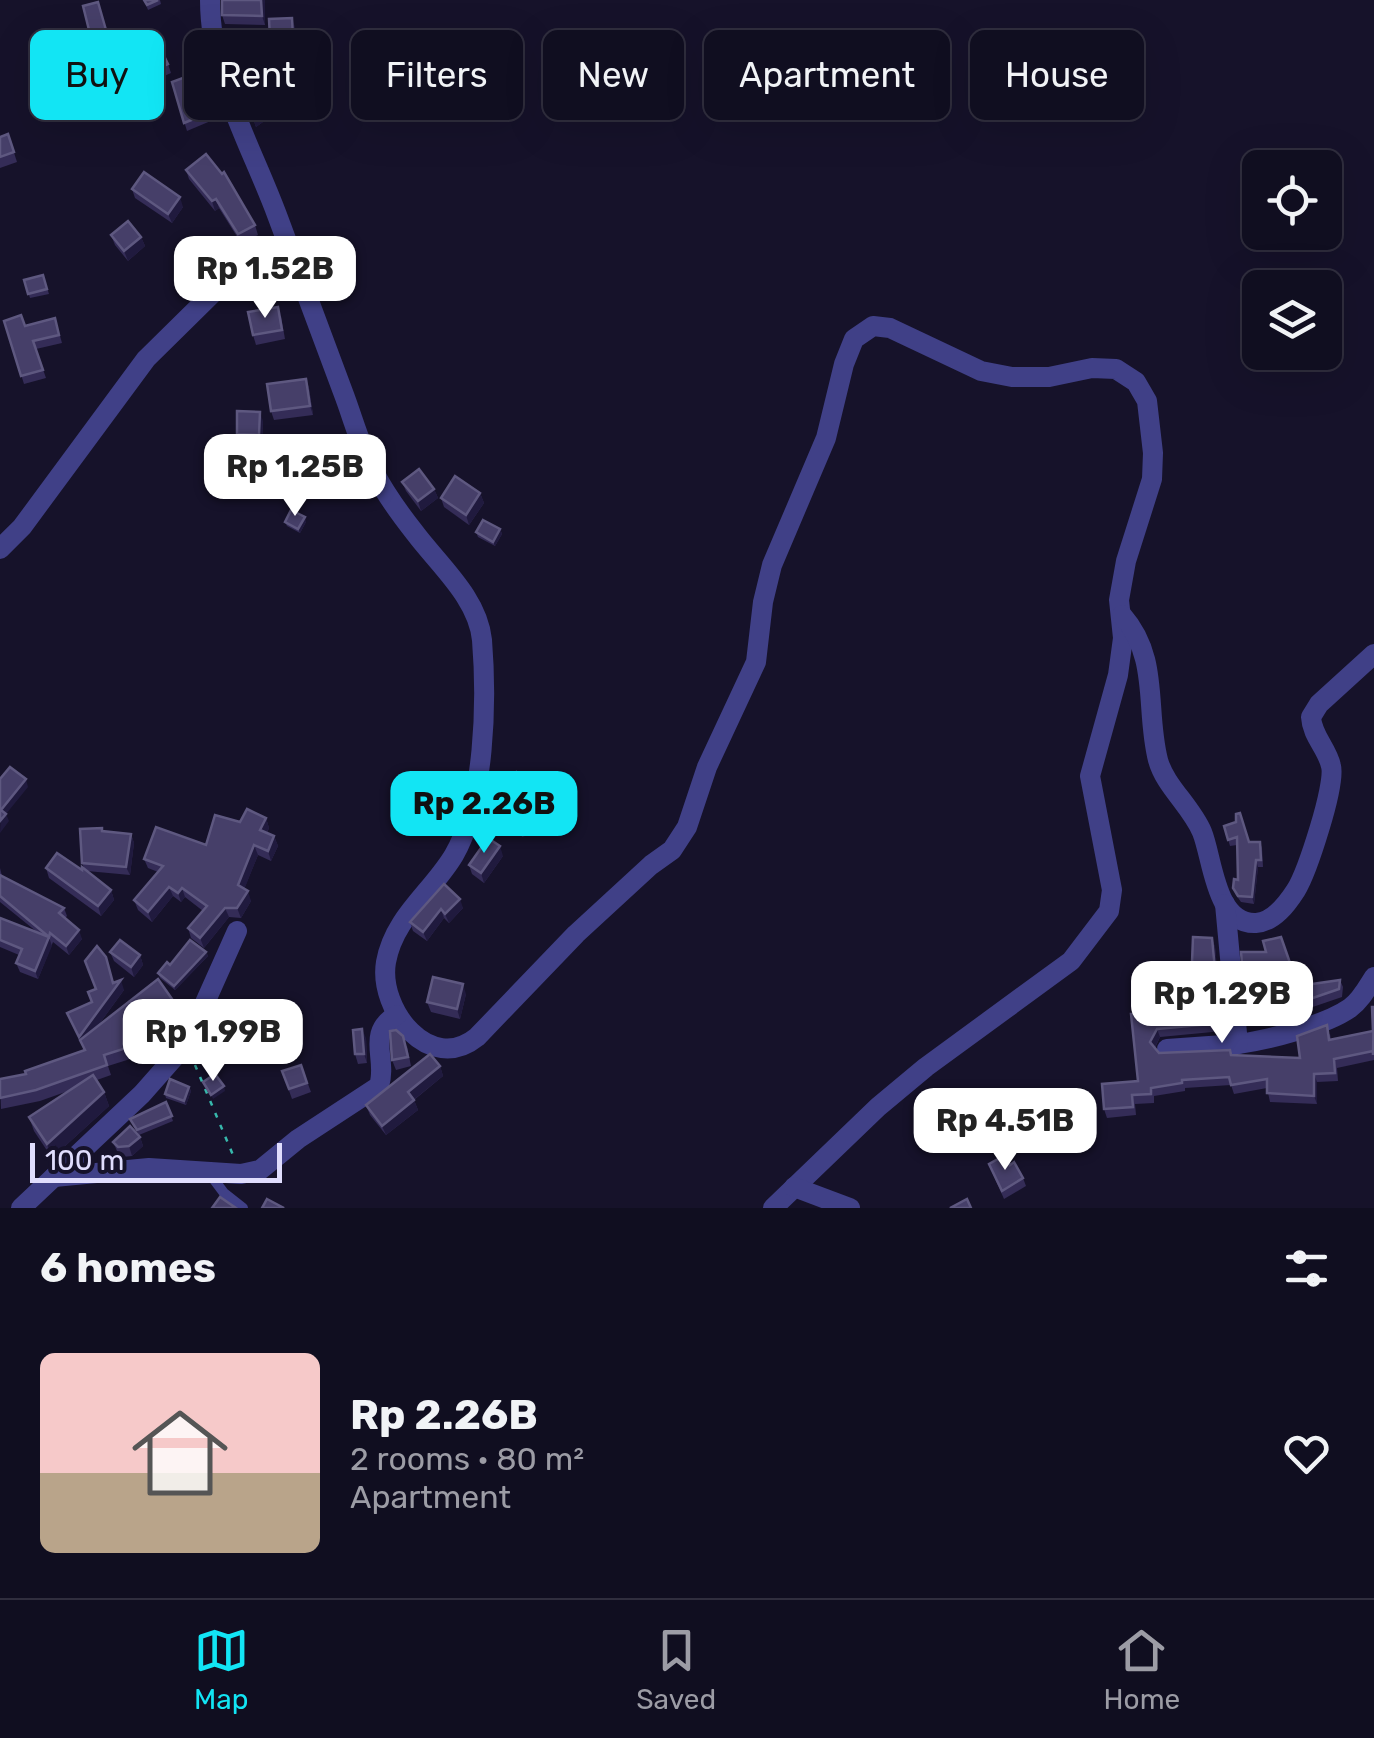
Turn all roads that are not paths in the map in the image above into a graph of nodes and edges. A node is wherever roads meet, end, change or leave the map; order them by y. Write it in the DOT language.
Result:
graph roads {
  1 [pos="193,0"];
  2 [pos="210,7"];
  3 [pos="295,267"];
  4 [pos="0,550"];
  5 [pos="1120,614"];
  6 [pos="1374,654"];
  7 [pos="1225,904"];
  8 [pos="237,931"];
  9 [pos="1374,976"];
  10 [pos="396,1015"];
  11 [pos="1238,1044"];
  12 [pos="1167,1049"];
  13 [pos="208,1172"];
  14 [pos="54,1177"];
  15 [pos="794,1187"];
  16 [pos="21,1208"];
  17 [pos="243,1208"];
  18 [pos="773,1208"];
  19 [pos="850,1208"];
  1 -- 2 [label="street"];
  2 -- 3 [label="street"];
  3 -- 4 [label="street"];
  3 -- 10 [label="street"];
  5 -- 7 [label="street"];
  5 -- 10 [label="street"];
  5 -- 15 [label="street"];
  6 -- 7 [label="street"];
  7 -- 11 [label="street"];
  8 -- 14 [label="street"];
  9 -- 11 [label="street"];
  10 -- 13 [label="street"];
  11 -- 12 [label="street"];
  13 -- 14 [label="street"];
  13 -- 17 [label="lane"];
  14 -- 16 [label="street"];
  15 -- 18 [label="street"];
  15 -- 19 [label="street"];
}
